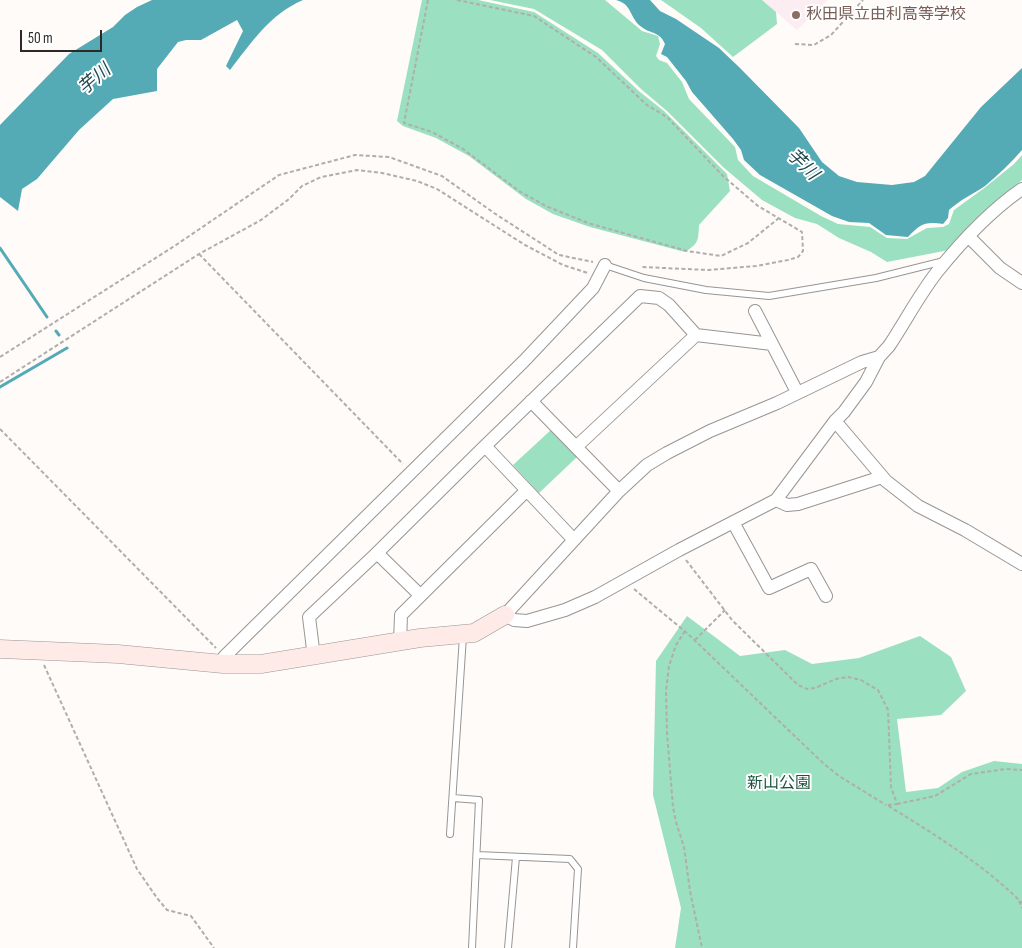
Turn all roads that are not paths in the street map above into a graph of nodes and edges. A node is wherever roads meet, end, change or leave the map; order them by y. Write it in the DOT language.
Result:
graph roads {
  1 [pos="1022,189"];
  2 [pos="968,236"];
  3 [pos="948,260"];
  4 [pos="605,265"];
  5 [pos="1022,283"];
  6 [pos="755,310"];
  7 [pos="696,336"];
  8 [pos="772,344"];
  9 [pos="879,357"];
  10 [pos="797,392"];
  11 [pos="531,400"];
  12 [pos="835,421"];
  13 [pos="485,446"];
  14 [pos="576,447"];
  15 [pos="882,476"];
  16 [pos="526,491"];
  17 [pos="619,491"];
  18 [pos="776,500"];
  19 [pos="733,522"];
  20 [pos="574,540"];
  21 [pos="377,553"];
  22 [pos="1022,564"];
  23 [pos="420,595"];
  24 [pos="826,596"];
  25 [pos="505,615"];
  26 [pos="463,635"];
  27 [pos="400,643"];
  28 [pos="0,649"];
  29 [pos="314,657"];
  30 [pos="224,660"];
  31 [pos="453,798"];
  32 [pos="450,834"];
  33 [pos="477,856"];
  34 [pos="516,857"];
  35 [pos="472,948"];
  36 [pos="508,948"];
  37 [pos="573,948"];
  1 -- 2 [label="street"];
  2 -- 3 [label="street"];
  2 -- 5 [label="street"];
  3 -- 4 [label="lane"];
  3 -- 9 [label="street"];
  4 -- 30 [label="street"];
  6 -- 8 [label="street"];
  7 -- 8 [label="street"];
  7 -- 11 [label="street"];
  7 -- 14 [label="street"];
  8 -- 10 [label="street"];
  9 -- 10 [label="street"];
  9 -- 12 [label="street"];
  10 -- 17 [label="street"];
  11 -- 13 [label="street"];
  11 -- 14 [label="street"];
  12 -- 15 [label="street"];
  12 -- 18 [label="street"];
  13 -- 16 [label="street"];
  13 -- 21 [label="street"];
  14 -- 17 [label="street"];
  15 -- 18 [label="street"];
  15 -- 22 [label="street"];
  16 -- 20 [label="street"];
  16 -- 23 [label="street"];
  17 -- 20 [label="street"];
  18 -- 19 [label="street"];
  19 -- 24 [label="street"];
  19 -- 25 [label="street"];
  20 -- 25 [label="street"];
  21 -- 23 [label="street"];
  21 -- 29 [label="street"];
  23 -- 27 [label="street"];
  25 -- 26 [label="street"];
  26 -- 27 [label="street"];
  26 -- 31 [label="lane"];
  27 -- 29 [label="street"];
  28 -- 30 [label="street"];
  29 -- 30 [label="street"];
  31 -- 32 [label="lane"];
  31 -- 33 [label="lane"];
  33 -- 34 [label="lane"];
  33 -- 35 [label="lane"];
  34 -- 36 [label="lane"];
  34 -- 37 [label="lane"];
}
